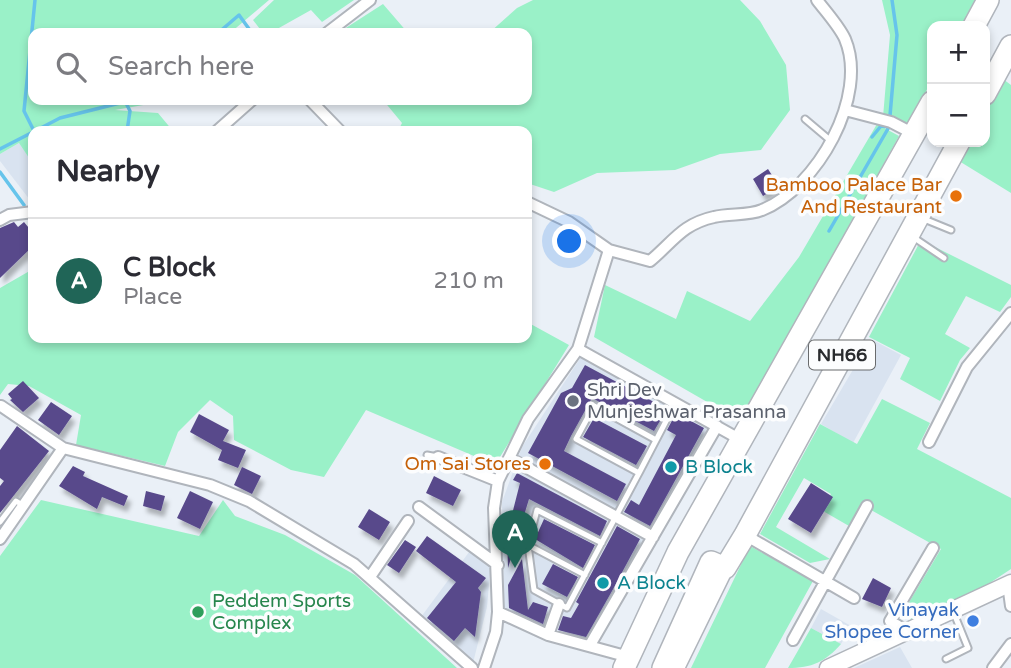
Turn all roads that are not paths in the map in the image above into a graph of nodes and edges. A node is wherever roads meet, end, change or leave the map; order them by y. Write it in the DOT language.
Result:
graph roads {
  1 [pos="370,0"];
  2 [pos="817,0"];
  3 [pos="988,0"];
  4 [pos="977,21"];
  5 [pos="334,28"];
  6 [pos="1011,46"];
  7 [pos="990,85"];
  8 [pos="246,105"];
  9 [pos="315,105"];
  10 [pos="845,110"];
  11 [pos="927,111"];
  12 [pos="806,119"];
  13 [pos="223,126"];
  14 [pos="335,126"];
  15 [pos="914,134"];
  16 [pos="831,141"];
  17 [pos="956,147"];
  18 [pos="532,204"];
  19 [pos="28,213"];
  20 [pos="0,220"];
  21 [pos="913,225"];
  22 [pos="951,230"];
  23 [pos="609,250"];
  24 [pos="944,258"];
  25 [pos="1011,313"];
  26 [pos="578,349"];
  27 [pos="676,401"];
  28 [pos="1,406"];
  29 [pos="717,426"];
  30 [pos="656,440"];
  31 [pos="743,441"];
  32 [pos="929,442"];
  33 [pos="62,447"];
  34 [pos="432,456"];
  35 [pos="509,458"];
  36 [pos="639,473"];
  37 [pos="498,481"];
  38 [pos="24,506"];
  39 [pos="867,506"];
  40 [pos="419,507"];
  41 [pos="615,517"];
  42 [pos="408,521"];
  43 [pos="0,522"];
  44 [pos="745,535"];
  45 [pos="653,537"];
  46 [pos="0,539"];
  47 [pos="602,543"];
  48 [pos="528,545"];
  49 [pos="933,548"];
  50 [pos="498,565"];
  51 [pos="725,568"];
  52 [pos="585,575"];
  53 [pos="370,577"];
  54 [pos="826,582"];
  55 [pos="1010,583"];
  56 [pos="854,598"];
  57 [pos="559,604"];
  58 [pos="1011,606"];
  59 [pos="952,608"];
  60 [pos="498,612"];
  61 [pos="905,630"];
  62 [pos="548,635"];
  63 [pos="793,640"];
  64 [pos="590,645"];
  65 [pos="1011,645"];
  66 [pos="946,659"];
  67 [pos="626,662"];
  68 [pos="472,668"];
  69 [pos="484,668"];
  70 [pos="663,668"];
  71 [pos="676,668"];
  72 [pos="828,668"];
  73 [pos="993,668"];
  1 -- 5 [label="street"];
  2 -- 10 [label="street"];
  3 -- 4 [label="highway"];
  6 -- 7 [label="highway"];
  8 -- 13 [label="street"];
  9 -- 14 [label="street"];
  10 -- 15 [label="street"];
  10 -- 16 [label="street"];
  11 -- 15 [label="highway, NH66"];
  12 -- 16 [label="lane"];
  15 -- 31 [label="highway, NH66"];
  16 -- 23 [label="street"];
  17 -- 21 [label="highway, NH66"];
  18 -- 23 [label="street"];
  19 -- 20 [label="street"];
  21 -- 22 [label="lane"];
  21 -- 24 [label="lane"];
  21 -- 44 [label="highway, NH66"];
  23 -- 26 [label="street"];
  25 -- 32 [label="street"];
  26 -- 27 [label="street"];
  26 -- 35 [label="street"];
  27 -- 29 [label="street"];
  27 -- 30 [label="lane"];
  28 -- 33 [label="street"];
  29 -- 31 [label="street"];
  29 -- 45 [label="street"];
  30 -- 36 [label="lane"];
  30 -- 36 [label="lane"];
  31 -- 67 [label="highway, NH66"];
  33 -- 38 [label="street"];
  33 -- 53 [label="street"];
  34 -- 37 [label="street"];
  35 -- 37 [label="street"];
  35 -- 41 [label="street"];
  36 -- 41 [label="lane"];
  37 -- 50 [label="street"];
  38 -- 43 [label="lane"];
  38 -- 46 [label="street"];
  39 -- 54 [label="street"];
  40 -- 50 [label="street"];
  41 -- 45 [label="street"];
  41 -- 47 [label="lane"];
  42 -- 53 [label="street"];
  44 -- 51 [label="highway, NH66"];
  44 -- 54 [label="street"];
  45 -- 64 [label="street"];
  47 -- 48 [label="lane"];
  47 -- 52 [label="lane"];
  48 -- 52 [label="lane"];
  48 -- 57 [label="lane"];
  49 -- 61 [label="street"];
  50 -- 60 [label="street"];
  51 -- 70 [label="highway"];
  51 -- 71 [label="main road"];
  52 -- 57 [label="lane"];
  53 -- 68 [label="street"];
  54 -- 56 [label="street"];
  54 -- 63 [label="street"];
  55 -- 58 [label="street"];
  55 -- 59 [label="main road"];
  57 -- 62 [label="street"];
  59 -- 61 [label="main road"];
  59 -- 66 [label="lane"];
  60 -- 62 [label="street"];
  60 -- 69 [label="street"];
  61 -- 72 [label="main road"];
  62 -- 64 [label="street"];
  64 -- 67 [label="street"];
  65 -- 73 [label="street"];
}
